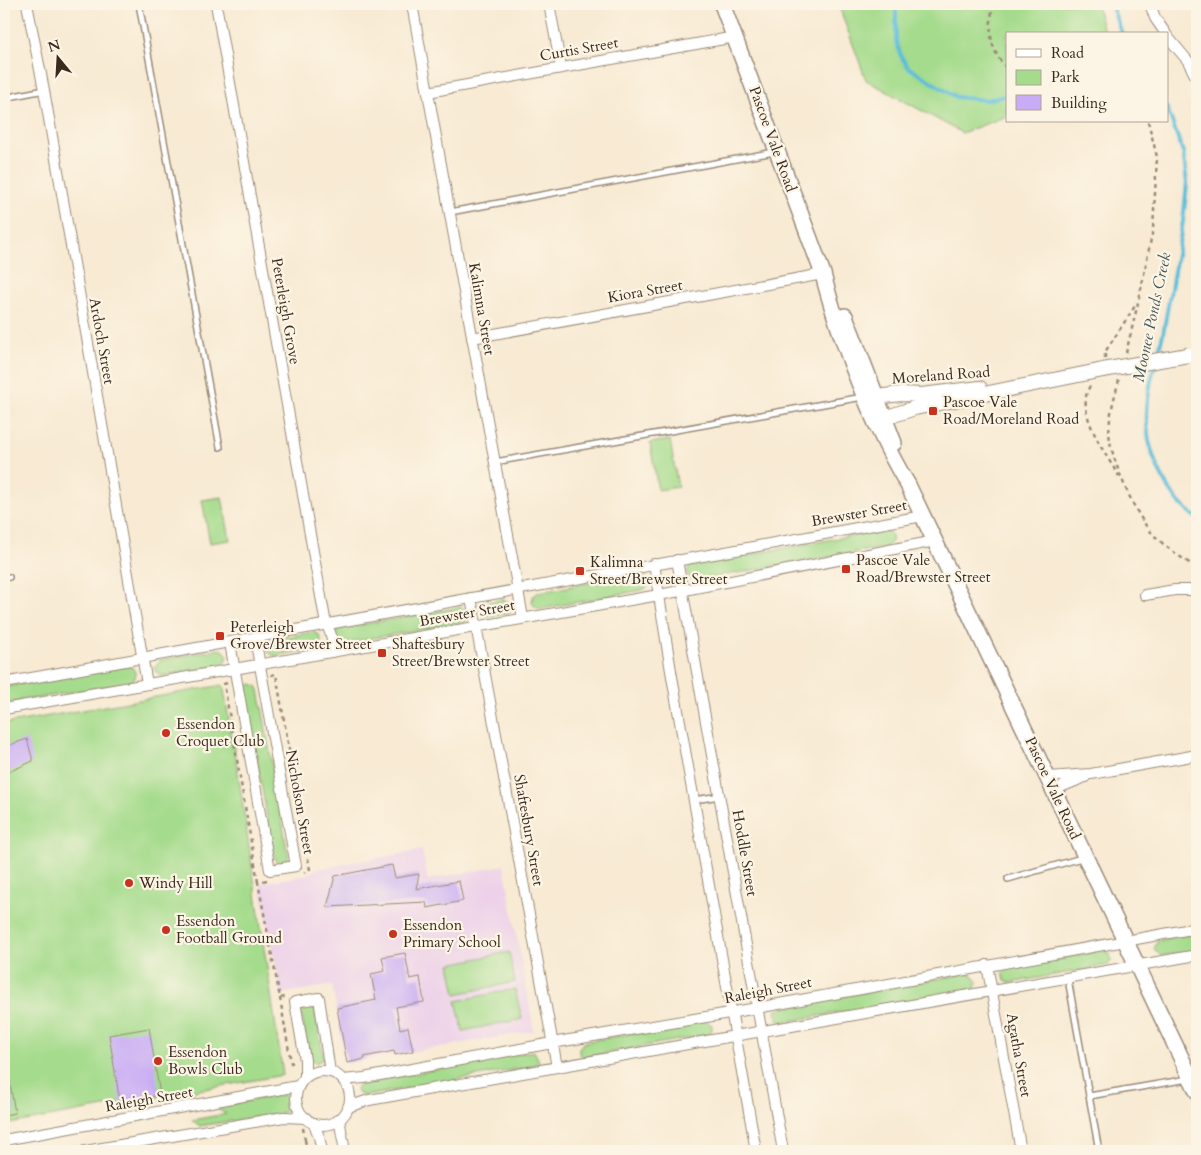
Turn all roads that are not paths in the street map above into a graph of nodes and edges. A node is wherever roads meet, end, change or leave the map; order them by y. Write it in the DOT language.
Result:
graph roads {
  1 [pos="28,4"];
  2 [pos="139,4"];
  3 [pos="216,4"];
  4 [pos="412,4"];
  5 [pos="549,4"];
  6 [pos="722,4"];
  7 [pos="1150,4"];
  8 [pos="1165,32"];
  9 [pos="1168,36"];
  10 [pos="734,37"];
  11 [pos="561,67"];
  12 [pos="1197,79"];
  13 [pos="44,90"];
  14 [pos="428,92"];
  15 [pos="4,98"];
  16 [pos="777,152"];
  17 [pos="450,212"];
  18 [pos="823,274"];
  19 [pos="472,338"];
  20 [pos="1193,354"];
  21 [pos="1020,386"];
  22 [pos="869,397"];
  23 [pos="879,420"];
  24 [pos="220,447"];
  25 [pos="494,462"];
  26 [pos="923,516"];
  27 [pos="935,542"];
  28 [pos="677,560"];
  29 [pos="654,564"];
  30 [pos="516,590"];
  31 [pos="1197,590"];
  32 [pos="683,591"];
  33 [pos="659,595"];
  34 [pos="1145,595"];
  35 [pos="471,598"];
  36 [pos="523,618"];
  37 [pos="326,624"];
  38 [pos="477,626"];
  39 [pos="255,638"];
  40 [pos="230,642"];
  41 [pos="332,652"];
  42 [pos="142,658"];
  43 [pos="260,664"];
  44 [pos="235,669"];
  45 [pos="4,682"];
  46 [pos="147,684"];
  47 [pos="4,709"];
  48 [pos="1197,755"];
  49 [pos="1051,784"];
  50 [pos="720,796"];
  51 [pos="694,800"];
  52 [pos="1085,856"];
  53 [pos="1008,879"];
  54 [pos="1197,928"];
  55 [pos="1125,940"];
  56 [pos="1197,955"];
  57 [pos="987,965"];
  58 [pos="1138,966"];
  59 [pos="1068,979"];
  60 [pos="992,992"];
  61 [pos="757,1007"];
  62 [pos="731,1012"];
  63 [pos="760,1032"];
  64 [pos="735,1036"];
  65 [pos="552,1043"];
  66 [pos="557,1067"];
  67 [pos="330,1072"];
  68 [pos="305,1077"];
  69 [pos="343,1080"];
  70 [pos="1194,1084"];
  71 [pos="298,1086"];
  72 [pos="1090,1096"];
  73 [pos="348,1107"];
  74 [pos="339,1119"];
  75 [pos="310,1120"];
  76 [pos="4,1140"];
  77 [pos="85,1151"];
  78 [pos="322,1151"];
  79 [pos="345,1151"];
  80 [pos="756,1151"];
  81 [pos="783,1151"];
  82 [pos="1021,1151"];
  83 [pos="1099,1151"];
  1 -- 13 [label="street, Ardoch Street"];
  2 -- 24 [label="lane"];
  3 -- 37 [label="street, Peterleigh Grove"];
  4 -- 14 [label="street, Kalimna Street"];
  5 -- 11 [label="street"];
  6 -- 10 [label="main road, Pascoe Vale Road"];
  7 -- 8 [label="street"];
  9 -- 12 [label="street"];
  10 -- 11 [label="street, Curtis Street"];
  10 -- 16 [label="main road, Pascoe Vale Road"];
  11 -- 14 [label="street, Curtis Street"];
  13 -- 15 [label="lane"];
  13 -- 42 [label="street, Ardoch Street"];
  14 -- 17 [label="street, Kalimna Street"];
  16 -- 17 [label="lane"];
  16 -- 18 [label="main road, Pascoe Vale Road"];
  17 -- 19 [label="street, Kalimna Street"];
  18 -- 19 [label="street, Kiora Street"];
  18 -- 22 [label="main road, Pascoe Vale Road"];
  19 -- 25 [label="street, Kalimna Street"];
  20 -- 21 [label="main road, Moreland Road, bridge"];
  21 -- 22 [label="main road, Moreland Road"];
  21 -- 23 [label="main road, Moreland Road"];
  22 -- 23 [label="main road, Pascoe Vale Road"];
  22 -- 25 [label="lane"];
  23 -- 26 [label="main road, Pascoe Vale Road"];
  25 -- 30 [label="street, Kalimna Street"];
  26 -- 27 [label="main road, Pascoe Vale Road"];
  26 -- 28 [label="street, Brewster Street"];
  27 -- 32 [label="street, Brewster Street"];
  27 -- 49 [label="main road, Pascoe Vale Road"];
  28 -- 29 [label="street, Brewster Street"];
  28 -- 32 [label="street, Hoddle Street"];
  29 -- 30 [label="street, Brewster Street"];
  29 -- 33 [label="street"];
  30 -- 35 [label="street, Brewster Street"];
  30 -- 36 [label="street, Kalimna Street"];
  31 -- 34 [label="street"];
  32 -- 33 [label="street, Brewster Street"];
  32 -- 50 [label="street, Hoddle Street"];
  33 -- 36 [label="street, Brewster Street"];
  33 -- 51 [label="street"];
  35 -- 37 [label="street, Brewster Street"];
  35 -- 38 [label="street, Shaftesbury Street"];
  36 -- 38 [label="street, Brewster Street"];
  37 -- 39 [label="street, Brewster Street"];
  37 -- 41 [label="street, Peterleigh Grove"];
  38 -- 41 [label="street, Brewster Street"];
  38 -- 65 [label="street, Shaftesbury Street"];
  39 -- 40 [label="street, Brewster Street"];
  39 -- 43 [label="street, Nicholson Street"];
  40 -- 42 [label="street, Brewster Street"];
  40 -- 44 [label="street, Nicholson Street"];
  41 -- 43 [label="street, Brewster Street"];
  42 -- 45 [label="street, Brewster Street"];
  42 -- 46 [label="street, Ardoch Street"];
  43 -- 44 [label="street, Brewster Street"];
  43 -- 44 [label="street, Nicholson Street"];
  44 -- 46 [label="street, Brewster Street"];
  46 -- 47 [label="street, Brewster Street"];
  48 -- 49 [label="street"];
  49 -- 52 [label="main road, Pascoe Vale Road"];
  50 -- 51 [label="lane"];
  50 -- 61 [label="street, Hoddle Street"];
  51 -- 62 [label="street"];
  52 -- 53 [label="lane"];
  52 -- 55 [label="main road, Pascoe Vale Road"];
  54 -- 55 [label="street, Raleigh Street"];
  55 -- 57 [label="street, Raleigh Street"];
  55 -- 58 [label="main road, Pascoe Vale Road"];
  56 -- 58 [label="street"];
  57 -- 60 [label="street, Agatha Street"];
  57 -- 61 [label="street, Raleigh Street"];
  58 -- 59 [label="street"];
  58 -- 70 [label="main road, Pascoe Vale Road"];
  59 -- 60 [label="street"];
  59 -- 72 [label="lane"];
  60 -- 63 [label="street"];
  60 -- 82 [label="street, Agatha Street"];
  61 -- 62 [label="street, Raleigh Street"];
  61 -- 63 [label="street, Hoddle Street"];
  62 -- 64 [label="street"];
  62 -- 65 [label="street, Raleigh Street"];
  63 -- 64 [label="street"];
  63 -- 81 [label="street, Hoddle Street"];
  64 -- 66 [label="street"];
  64 -- 80 [label="street"];
  65 -- 66 [label="street, Shaftesbury Street"];
  65 -- 69 [label="street, Raleigh Street"];
  66 -- 73 [label="street"];
  67 -- 68 [label="street"];
  67 -- 68 [label="street"];
  67 -- 69 [label="street"];
  68 -- 71 [label="street"];
  69 -- 73 [label="street"];
  70 -- 72 [label="lane"];
  71 -- 75 [label="street"];
  71 -- 76 [label="street, Raleigh Street"];
  72 -- 83 [label="lane"];
  73 -- 74 [label="street"];
  74 -- 75 [label="street"];
  74 -- 79 [label="street"];
  75 -- 77 [label="street"];
  75 -- 78 [label="street"];
}
